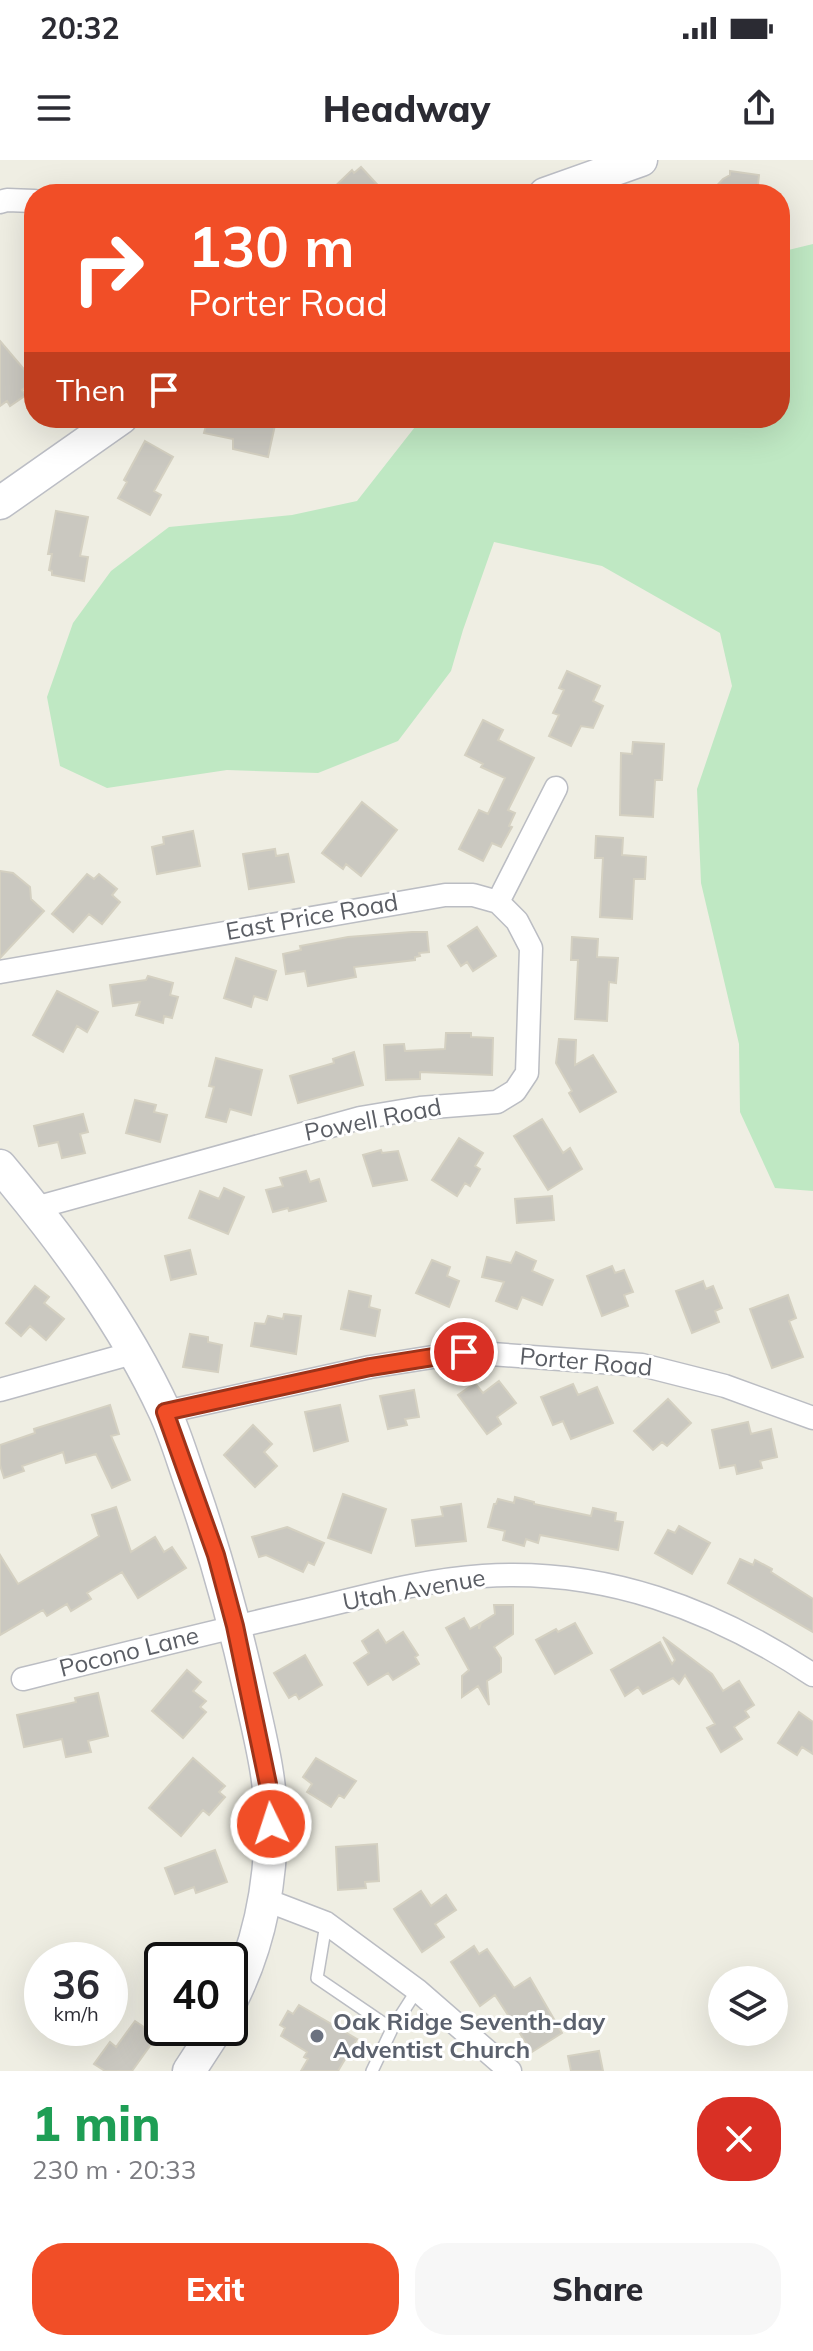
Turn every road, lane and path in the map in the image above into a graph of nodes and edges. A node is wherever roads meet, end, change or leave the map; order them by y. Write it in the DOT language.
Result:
graph roads {
  1 [pos="641,160"];
  2 [pos="573,184"];
  3 [pos="24,201"];
  4 [pos="0,202"];
  5 [pos="107,428"];
  6 [pos="0,503"];
  7 [pos="556,788"];
  8 [pos="498,902"];
  9 [pos="0,972"];
  10 [pos="0,1166"];
  11 [pos="35,1208"];
  12 [pos="133,1353"];
  13 [pos="0,1390"];
  14 [pos="165,1412"];
  15 [pos="813,1418"];
  16 [pos="235,1626"];
  17 [pos="813,1675"];
  18 [pos="23,1679"];
  19 [pos="266,1900"];
  20 [pos="326,1923"];
  21 [pos="248,1962"];
  22 [pos="417,1990"];
  23 [pos="392,2029"];
  24 [pos="205,2046"];
  25 [pos="189,2071"];
  26 [pos="372,2071"];
  27 [pos="510,2071"];
  1 -- 2 [label="street"];
  3 -- 4 [label="street"];
  5 -- 6 [label="street"];
  7 -- 8 [label="street"];
  8 -- 9 [label="street, East Price Road"];
  8 -- 11 [label="street, Powell Road"];
  10 -- 11 [label="street"];
  11 -- 12 [label="street"];
  12 -- 13 [label="street"];
  12 -- 14 [label="street"];
  14 -- 15 [label="street, Porter Road"];
  14 -- 16 [label="street"];
  16 -- 17 [label="street, Utah Avenue"];
  16 -- 18 [label="street, Pocono Lane"];
  16 -- 19 [label="street"];
  19 -- 20 [label="street"];
  19 -- 21 [label="street"];
  20 -- 22 [label="street"];
  20 -- 23 [label="lane"];
  22 -- 23 [label="lane"];
  22 -- 27 [label="street"];
  23 -- 26 [label="lane"];
  24 -- 25 [label="street"];
}
